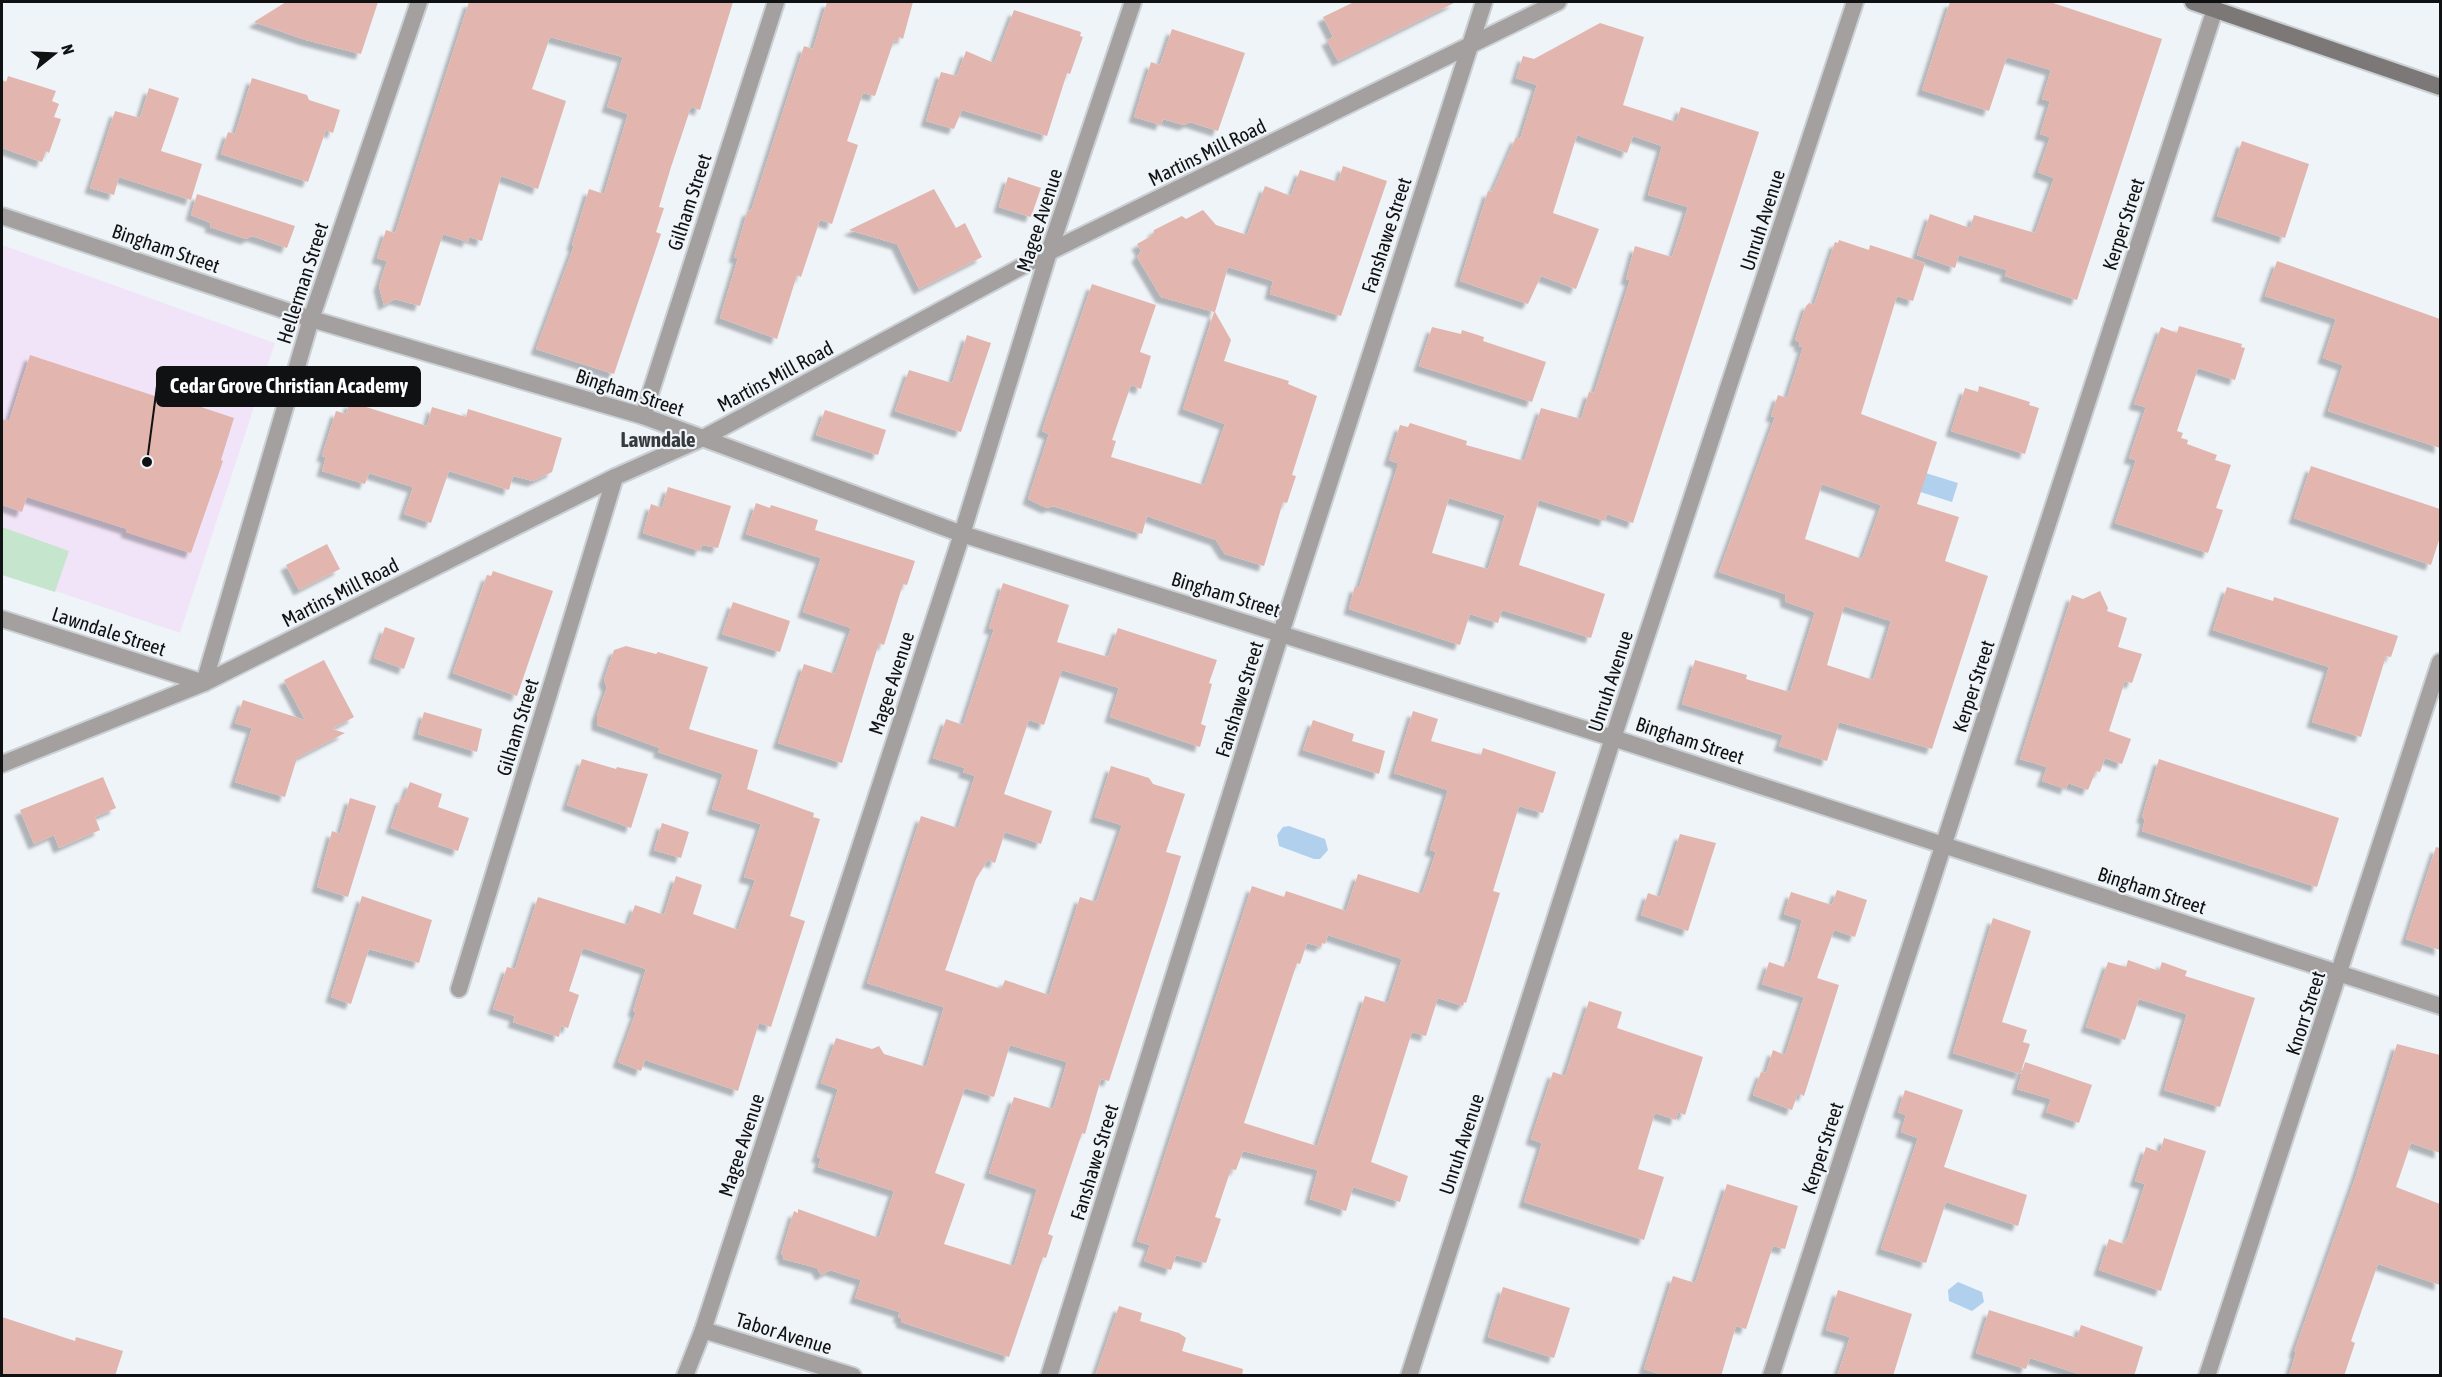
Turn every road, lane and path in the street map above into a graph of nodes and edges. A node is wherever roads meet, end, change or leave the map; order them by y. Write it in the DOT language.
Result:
graph roads {
  1 [pos="419,2"];
  2 [pos="776,2"];
  3 [pos="1133,2"];
  4 [pos="1484,2"];
  5 [pos="1558,2"];
  6 [pos="1855,2"];
  7 [pos="2193,2"];
  8 [pos="2215,9"];
  9 [pos="1468,48"];
  10 [pos="2440,87"];
  11 [pos="2,216"];
  12 [pos="1049,252"];
  13 [pos="311,319"];
  14 [pos="643,416"];
  15 [pos="703,438"];
  16 [pos="615,477"];
  17 [pos="962,534"];
  18 [pos="2,619"];
  19 [pos="1281,633"];
  20 [pos="2440,662"];
  21 [pos="204,683"];
  22 [pos="1613,738"];
  23 [pos="2,765"];
  24 [pos="1943,843"];
  25 [pos="2340,973"];
  26 [pos="459,989"];
  27 [pos="2440,1006"];
  28 [pos="703,1330"];
  29 [pos="684,1376"];
  30 [pos="853,1376"];
  31 [pos="1049,1376"];
  32 [pos="1408,1376"];
  33 [pos="1771,1376"];
  34 [pos="2207,1376"];
  1 -- 13 [label="street, Hellerman Street"];
  2 -- 14 [label="street, Gilham Street"];
  3 -- 12 [label="street, Magee Avenue"];
  4 -- 9 [label="street, Fanshawe Street"];
  5 -- 9 [label="street, Martins Mill Road"];
  6 -- 22 [label="street, Unruh Avenue"];
  7 -- 8 [label="main road"];
  8 -- 10 [label="main road"];
  8 -- 24 [label="street, Kerper Street"];
  9 -- 12 [label="street, Martins Mill Road"];
  9 -- 19 [label="street, Fanshawe Street"];
  11 -- 13 [label="street, Bingham Street"];
  12 -- 15 [label="street, Martins Mill Road"];
  12 -- 17 [label="street, Magee Avenue"];
  13 -- 14 [label="street, Bingham Street"];
  13 -- 21 [label="street, Hellerman Street"];
  14 -- 15 [label="street, Bingham Street"];
  15 -- 16 [label="street, Martins Mill Road"];
  15 -- 17 [label="street, Bingham Street"];
  16 -- 21 [label="street, Martins Mill Road"];
  16 -- 26 [label="street, Gilham Street"];
  17 -- 19 [label="street, Bingham Street"];
  17 -- 28 [label="street, Magee Avenue"];
  18 -- 21 [label="street, Lawndale Street"];
  19 -- 22 [label="street, Bingham Street"];
  19 -- 31 [label="street, Fanshawe Street"];
  20 -- 25 [label="street, Knorr Street"];
  21 -- 23 [label="street, Martins Mill Road"];
  22 -- 24 [label="street, Bingham Street"];
  22 -- 32 [label="street, Unruh Avenue"];
  24 -- 25 [label="street, Bingham Street"];
  24 -- 33 [label="street, Kerper Street"];
  25 -- 27 [label="street, Bingham Street"];
  25 -- 34 [label="street, Knorr Street"];
  28 -- 29 [label="street, Magee Avenue"];
  28 -- 30 [label="street, Tabor Avenue"];
}
